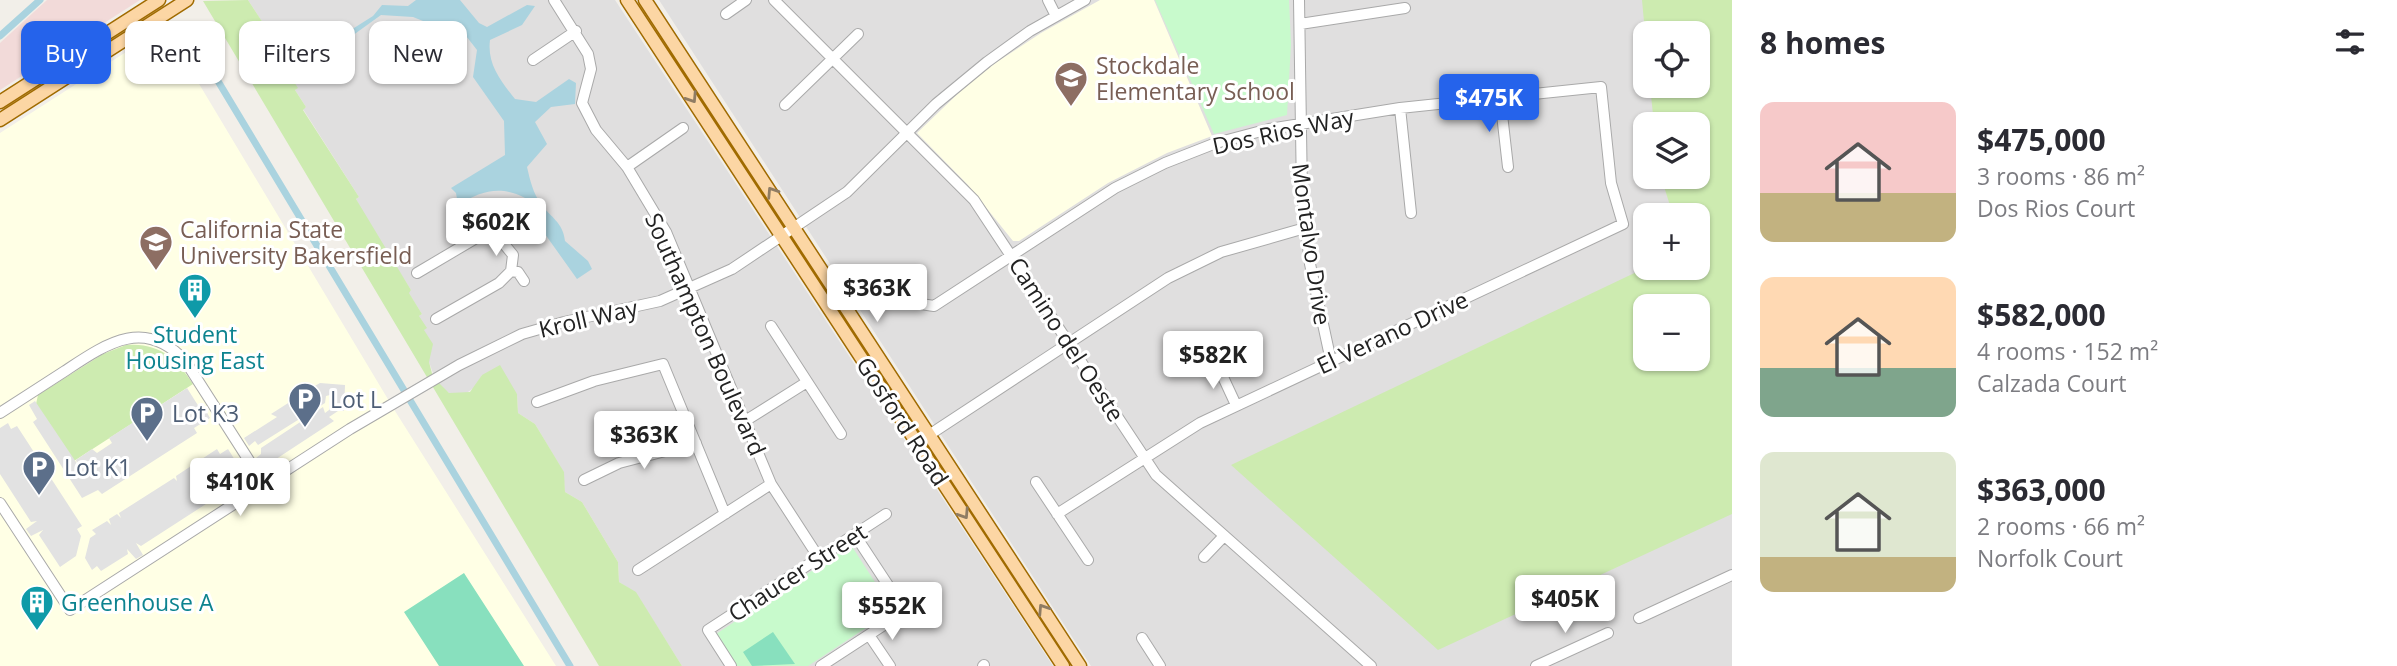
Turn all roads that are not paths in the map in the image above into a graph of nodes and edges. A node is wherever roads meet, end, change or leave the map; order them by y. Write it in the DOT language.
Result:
graph roads {
  1 [pos="159,0"];
  2 [pos="187,0"];
  3 [pos="554,0"];
  4 [pos="627,0"];
  5 [pos="645,0"];
  6 [pos="746,0"];
  7 [pos="774,0"];
  8 [pos="1048,0"];
  9 [pos="1085,0"];
  10 [pos="1299,0"];
  11 [pos="1405,8"];
  12 [pos="141,11"];
  13 [pos="726,14"];
  14 [pos="1056,16"];
  15 [pos="1300,24"];
  16 [pos="576,31"];
  17 [pos="859,34"];
  18 [pos="111,40"];
  19 [pos="111,49"];
  20 [pos="834,59"];
  21 [pos="533,60"];
  22 [pos="57,84"];
  23 [pos="1500,97"];
  24 [pos="0,102"];
  25 [pos="785,105"];
  26 [pos="1400,108"];
  27 [pos="0,120"];
  28 [pos="1298,124"];
  29 [pos="683,128"];
  30 [pos="908,132"];
  31 [pos="627,167"];
  32 [pos="1508,167"];
  33 [pos="1411,213"];
  34 [pos="1623,224"];
  35 [pos="1305,228"];
  36 [pos="795,229"];
  37 [pos="783,237"];
  38 [pos="1012,255"];
  39 [pos="512,271"];
  40 [pos="899,271"];
  41 [pos="417,274"];
  42 [pos="523,281"];
  43 [pos="691,290"];
  44 [pos="436,319"];
  45 [pos="771,326"];
  46 [pos="1069,342"];
  47 [pos="1331,361"];
  48 [pos="1217,364"];
  49 [pos="807,382"];
  50 [pos="537,402"];
  51 [pos="1236,405"];
  52 [pos="0,413"];
  53 [pos="745,421"];
  54 [pos="841,434"];
  55 [pos="929,435"];
  56 [pos="696,443"];
  57 [pos="1144,457"];
  58 [pos="584,480"];
  59 [pos="1037,482"];
  60 [pos="264,484"];
  61 [pos="771,484"];
  62 [pos="0,503"];
  63 [pos="725,514"];
  64 [pos="886,514"];
  65 [pos="1057,514"];
  66 [pos="855,535"];
  67 [pos="1224,536"];
  68 [pos="1205,557"];
  69 [pos="819,558"];
  70 [pos="1087,560"];
  71 [pos="638,570"];
  72 [pos="1732,575"];
  73 [pos="936,591"];
  74 [pos="905,611"];
  75 [pos="1639,618"];
  76 [pos="1608,633"];
  77 [pos="869,635"];
  78 [pos="1142,638"];
  79 [pos="731,666"];
  80 [pos="821,666"];
  81 [pos="890,666"];
  82 [pos="1063,666"];
  83 [pos="1080,666"];
  84 [pos="1160,666"];
  85 [pos="1371,666"];
  86 [pos="1536,666"];
  1 -- 12 [label="main road"];
  2 -- 19 [label="main road"];
  3 -- 16 [label="street, Southampton Boulevard"];
  4 -- 37 [label="main road, Gosford Road, one-way"];
  36 -- 5 [label="main road, Gosford Road, one-way"];
  6 -- 13 [label="street"];
  7 -- 20 [label="street, Camino del Oeste"];
  8 -- 14 [label="street"];
  9 -- 14 [label="street, Kroll Way"];
  10 -- 15 [label="street, Montalvo Drive"];
  11 -- 15 [label="street"];
  12 -- 18 [label="main road"];
  12 -- 24 [label="main road"];
  14 -- 30 [label="street, Kroll Way"];
  15 -- 28 [label="street, Montalvo Drive"];
  16 -- 21 [label="street"];
  16 -- 31 [label="street, Southampton Boulevard"];
  17 -- 20 [label="street"];
  20 -- 25 [label="street"];
  20 -- 30 [label="street, Camino del Oeste"];
  22 -- 27 [label="main road"];
  23 -- 26 [label="street, Dos Rios Way"];
  23 -- 32 [label="street"];
  23 -- 34 [label="street, Dos Rios Way"];
  26 -- 28 [label="street, Dos Rios Way"];
  26 -- 33 [label="street"];
  28 -- 35 [label="street, Montalvo Drive"];
  28 -- 38 [label="street, Dos Rios Way"];
  29 -- 31 [label="street"];
  30 -- 36 [label="street, Kroll Way"];
  30 -- 38 [label="street, Camino del Oeste"];
  31 -- 43 [label="street, Southampton Boulevard"];
  34 -- 47 [label="street, El Verano Drive"];
  35 -- 46 [label="street"];
  35 -- 47 [label="street, Montalvo Drive"];
  36 -- 37 [label="street, Kroll Way"];
  36 -- 55 [label="main road, Gosford Road"];
  37 -- 43 [label="street, Kroll Way"];
  37 -- 82 [label="main road, Gosford Road, one-way"];
  38 -- 40 [label="street, Dos Rios Way"];
  38 -- 46 [label="street, Camino del Oeste"];
  39 -- 41 [label="street"];
  39 -- 42 [label="street"];
  39 -- 44 [label="street"];
  43 -- 53 [label="street, Southampton Boulevard"];
  43 -- 60 [label="street, Kroll Way"];
  45 -- 49 [label="street"];
  46 -- 55 [label="street"];
  46 -- 57 [label="street, Camino del Oeste"];
  47 -- 51 [label="street, El Verano Drive"];
  48 -- 51 [label="street"];
  49 -- 53 [label="street"];
  49 -- 54 [label="street"];
  50 -- 56 [label="street"];
  51 -- 57 [label="street, El Verano Drive"];
  52 -- 60 [label="street"];
  53 -- 61 [label="street, Southampton Boulevard"];
  83 -- 55 [label="main road, Gosford Road, one-way"];
  56 -- 58 [label="street"];
  56 -- 63 [label="street"];
  57 -- 65 [label="street, El Verano Drive"];
  57 -- 67 [label="street, Camino del Oeste"];
  59 -- 65 [label="street"];
  60 -- 62 [label="street, Kroll Way"];
  61 -- 63 [label="street"];
  61 -- 69 [label="street, Southampton Boulevard"];
  63 -- 71 [label="street"];
  64 -- 66 [label="street, Chaucer Street"];
  65 -- 70 [label="street"];
  66 -- 69 [label="street, Chaucer Street"];
  66 -- 74 [label="street"];
  67 -- 68 [label="street"];
  67 -- 85 [label="street, Camino del Oeste"];
  69 -- 79 [label="street, Chaucer Street"];
  72 -- 75 [label="street"];
  73 -- 74 [label="street"];
  74 -- 77 [label="street"];
  76 -- 86 [label="street"];
  77 -- 80 [label="street"];
  77 -- 81 [label="street"];
  78 -- 84 [label="street"];
}
